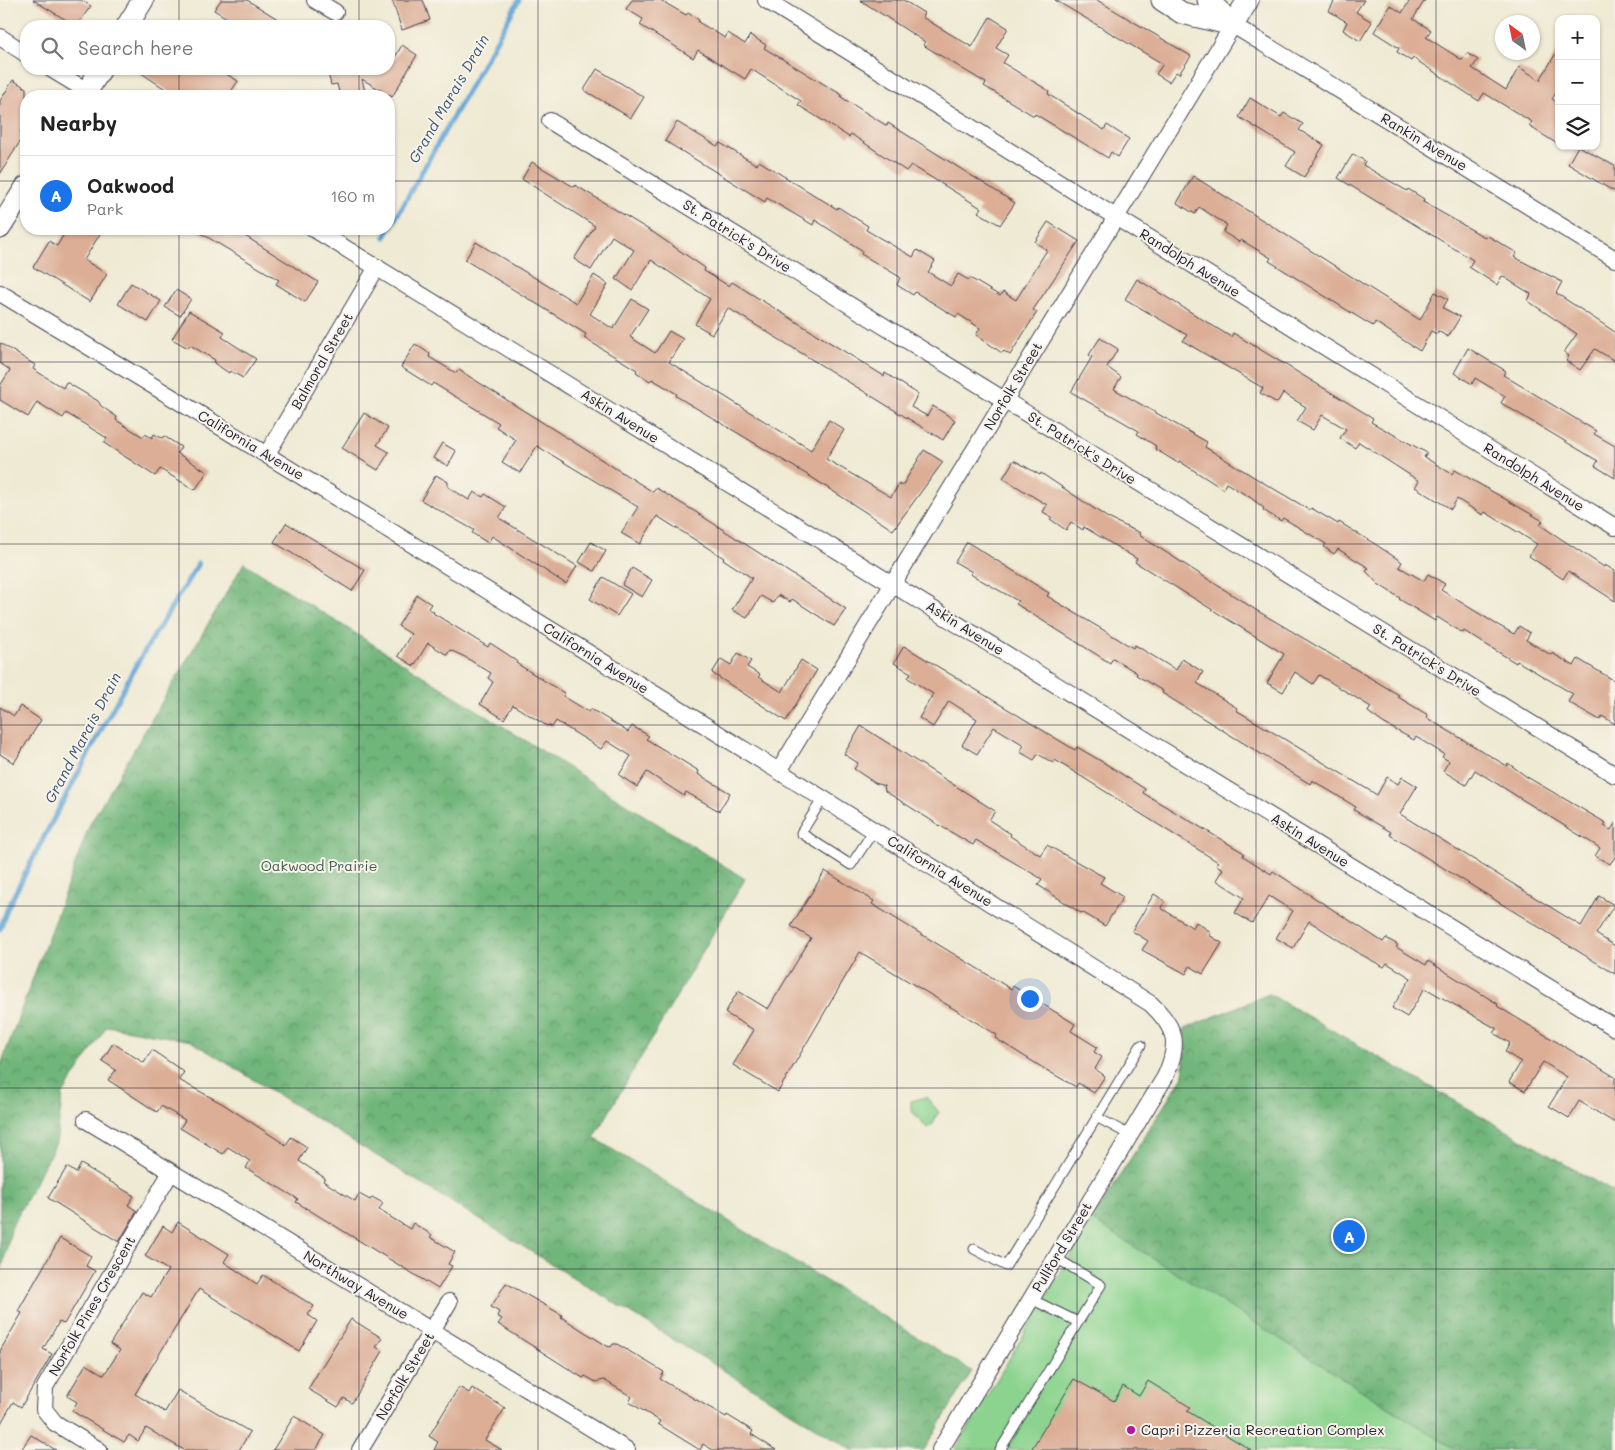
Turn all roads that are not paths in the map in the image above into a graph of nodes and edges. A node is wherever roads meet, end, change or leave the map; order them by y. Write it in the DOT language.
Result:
graph roads {
  1 [pos="143,0"];
  2 [pos="315,0"];
  3 [pos="766,0"];
  4 [pos="1162,0"];
  5 [pos="1208,0"];
  6 [pos="1248,0"];
  7 [pos="335,12"];
  8 [pos="131,20"];
  9 [pos="1233,25"];
  10 [pos="0,38"];
  11 [pos="20,50"];
  12 [pos="59,75"];
  13 [pos="97,75"];
  14 [pos="80,90"];
  15 [pos="88,90"];
  16 [pos="550,121"];
  17 [pos="20,196"];
  18 [pos="1116,217"];
  19 [pos="0,228"];
  20 [pos="324,235"];
  21 [pos="1615,259"];
  22 [pos="377,267"];
  23 [pos="0,292"];
  24 [pos="1004,400"];
  25 [pos="267,454"];
  26 [pos="1615,527"];
  27 [pos="893,583"];
  28 [pos="778,771"];
  29 [pos="1615,775"];
  30 [pos="823,798"];
  31 [pos="874,830"];
  32 [pos="1615,1028"];
  33 [pos="1174,1040"];
  34 [pos="1141,1045"];
  35 [pos="1098,1118"];
  36 [pos="86,1120"];
  37 [pos="1130,1135"];
  38 [pos="171,1172"];
  39 [pos="974,1249"];
  40 [pos="1056,1258"];
  41 [pos="1031,1298"];
  42 [pos="449,1302"];
  43 [pos="1078,1322"];
  44 [pos="432,1331"];
  45 [pos="99,1450"];
  46 [pos="360,1450"];
  47 [pos="627,1450"];
  48 [pos="940,1450"];
  49 [pos="1000,1450"];
  1 -- 8 [label="street"];
  2 -- 7 [label="street"];
  3 -- 18 [label="street, Randolph Avenue"];
  4 -- 9 [label="street, Rankin Avenue"];
  5 -- 9 [label="street, Rankin Avenue"];
  6 -- 9 [label="street, Norfolk Street"];
  9 -- 18 [label="street, Norfolk Street"];
  9 -- 21 [label="street, Rankin Avenue"];
  10 -- 11 [label="street"];
  12 -- 14 [label="street"];
  13 -- 15 [label="street"];
  16 -- 24 [label="street, St. Patrick's Drive"];
  17 -- 19 [label="street"];
  18 -- 24 [label="street, Norfolk Street"];
  18 -- 26 [label="street, Randolph Avenue"];
  20 -- 22 [label="street, Askin Avenue"];
  22 -- 25 [label="street, Balmoral Street"];
  22 -- 27 [label="street, Askin Avenue"];
  23 -- 25 [label="street, California Avenue"];
  24 -- 27 [label="street, Norfolk Street"];
  24 -- 29 [label="street, St. Patrick's Drive"];
  25 -- 28 [label="street, California Avenue"];
  27 -- 28 [label="street, Norfolk Street"];
  27 -- 32 [label="street, Askin Avenue"];
  28 -- 30 [label="street, California Avenue"];
  30 -- 31 [label="street, California Avenue"];
  30 -- 31 [label="lane"];
  31 -- 33 [label="street, California Avenue"];
  33 -- 37 [label="street, Pullford Street"];
  34 -- 35 [label="lane"];
  35 -- 37 [label="lane"];
  35 -- 39 [label="lane"];
  36 -- 38 [label="street, Northway Avenue"];
  37 -- 40 [label="street, Pullford Street"];
  38 -- 44 [label="street, Northway Avenue"];
  38 -- 45 [label="street, Norfolk Pines Crescent"];
  40 -- 41 [label="street, Pullford Street"];
  40 -- 43 [label="lane"];
  41 -- 43 [label="lane"];
  41 -- 48 [label="street, Pullford Street"];
  42 -- 44 [label="street, Norfolk Street"];
  43 -- 49 [label="lane"];
  44 -- 46 [label="street, Norfolk Street"];
  44 -- 47 [label="street, Northway Avenue"];
}
